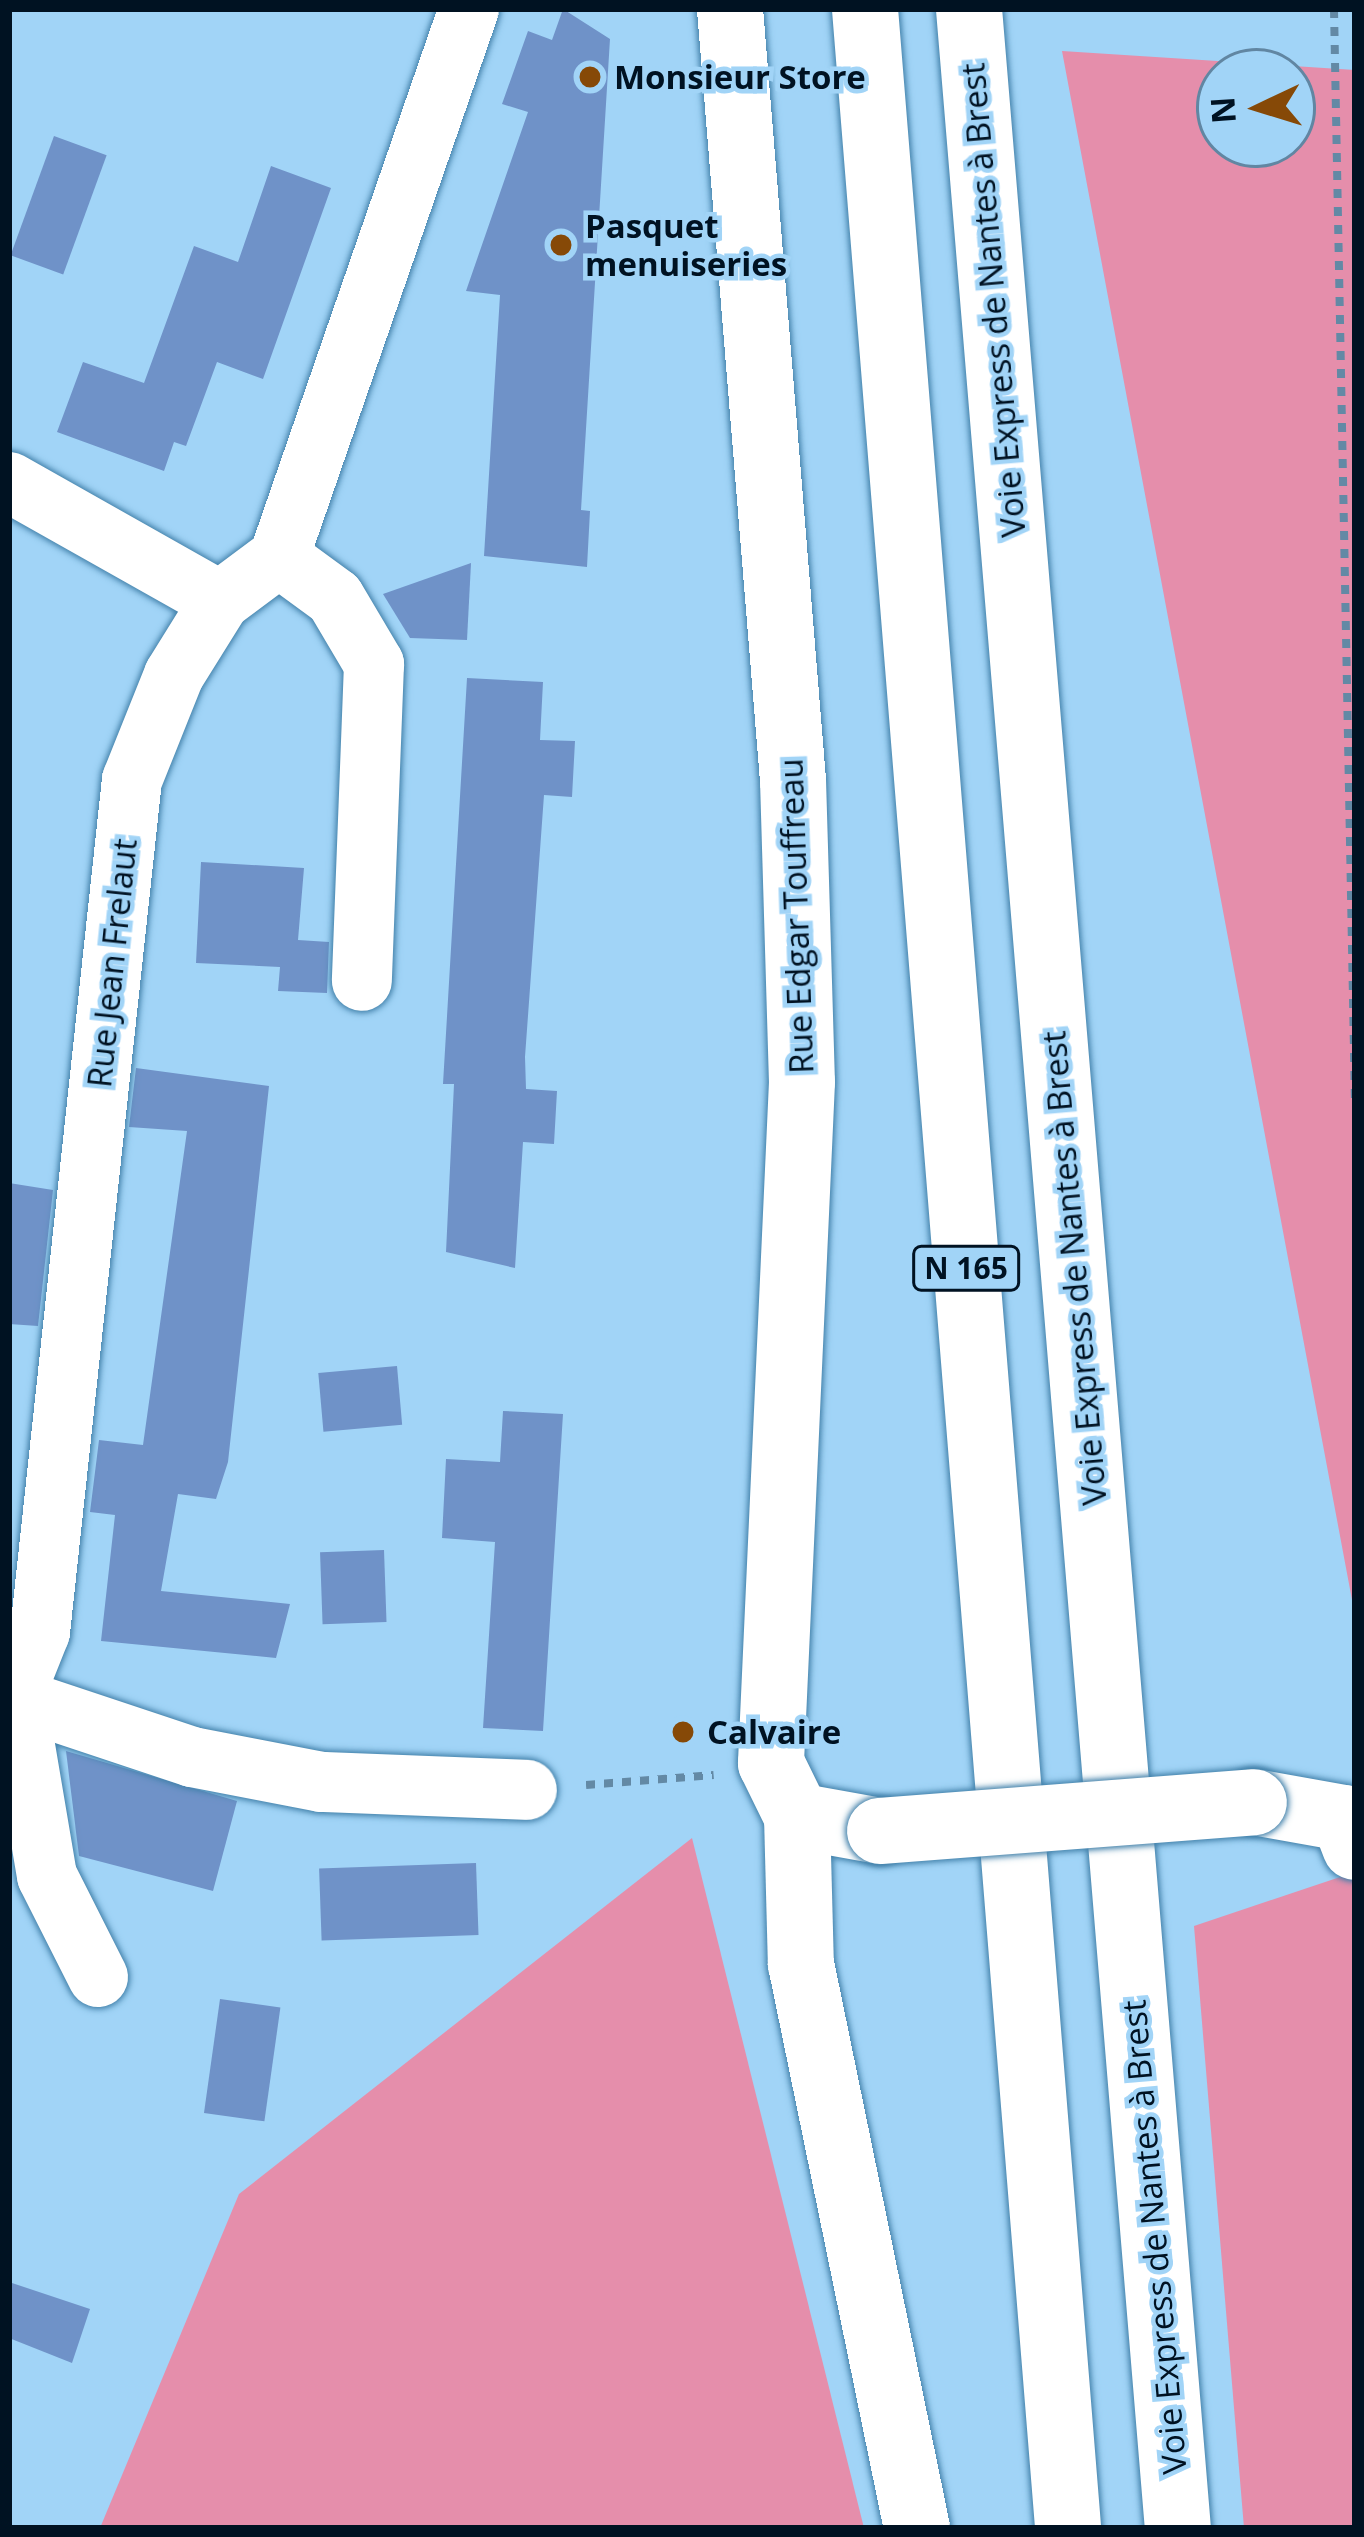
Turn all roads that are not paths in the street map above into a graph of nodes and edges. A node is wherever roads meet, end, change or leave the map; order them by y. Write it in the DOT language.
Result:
graph roads {
  1 [pos="469,9"];
  2 [pos="730,9"];
  3 [pos="865,9"];
  4 [pos="969,9"];
  5 [pos="9,482"];
  6 [pos="279,557"];
  7 [pos="220,601"];
  8 [pos="362,981"];
  9 [pos="35,1413"];
  10 [pos="12,1694"];
  11 [pos="527,1790"];
  12 [pos="786,1797"];
  13 [pos="1351,1826"];
  14 [pos="98,1977"];
  15 [pos="917,2528"];
  16 [pos="1068,2528"];
  17 [pos="1178,2528"];
  1 -- 6 [label="street"];
  2 -- 12 [label="main road, Rue Edgar Touffreau"];
  3 -- 16 [label="main road, N 165"];
  4 -- 17 [label="main road, Voie Express de Nantes à Brest"];
  5 -- 7 [label="street"];
  6 -- 7 [label="street, Rue Jean Frelaut"];
  6 -- 8 [label="street"];
  7 -- 9 [label="street, Rue Jean Frelaut"];
  9 -- 10 [label="street, Rue Jean Frelaut"];
  10 -- 11 [label="street"];
  10 -- 14 [label="street"];
  12 -- 13 [label="main road, bridge"];
  12 -- 15 [label="main road, Rue Edgar Touffreau"];
}
